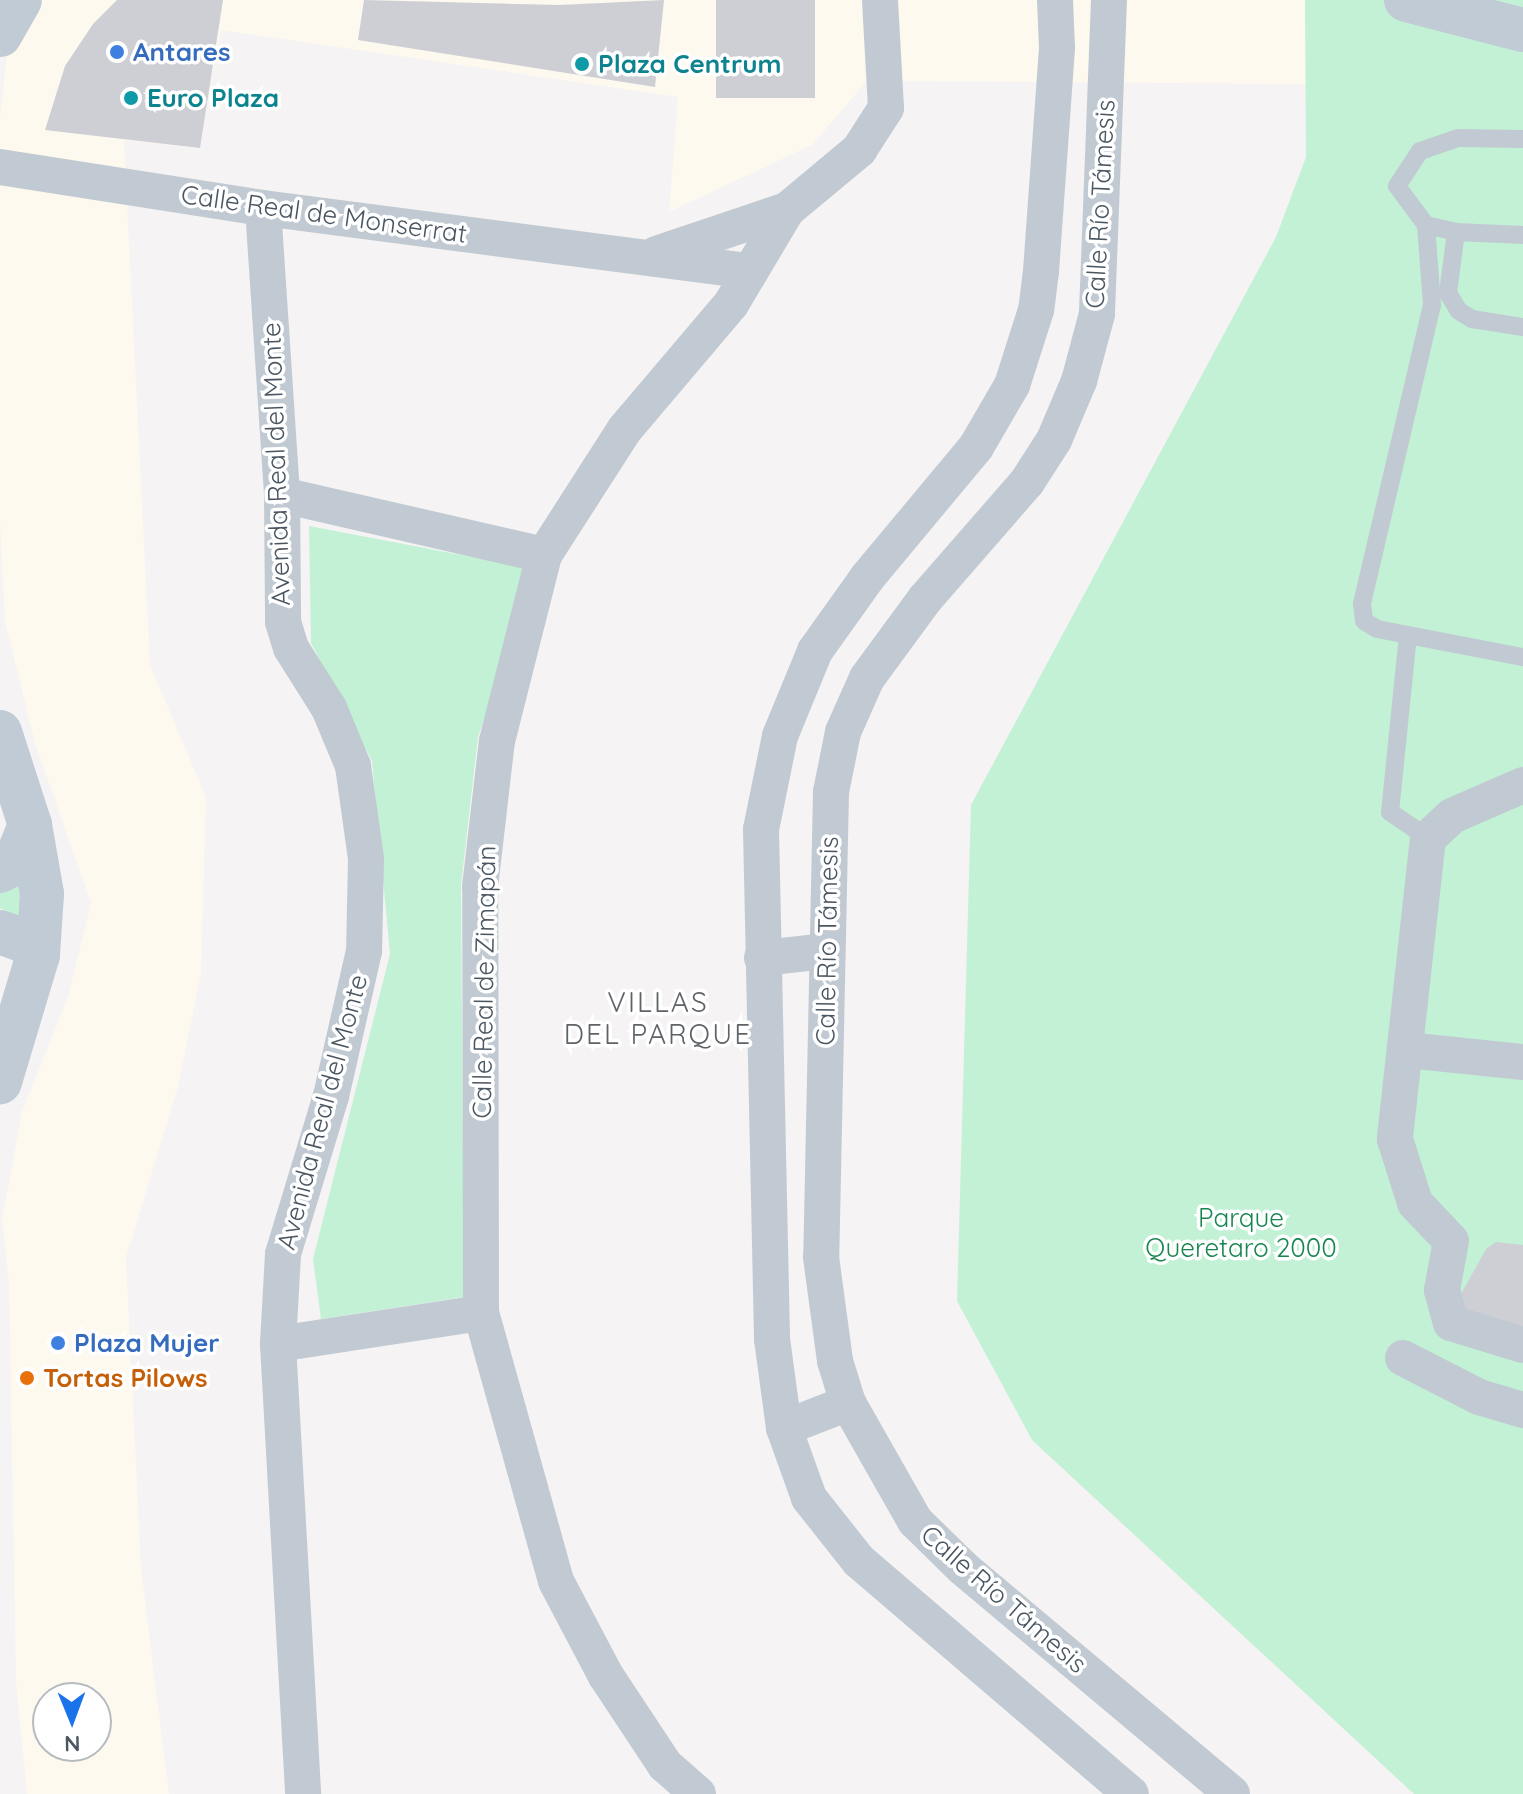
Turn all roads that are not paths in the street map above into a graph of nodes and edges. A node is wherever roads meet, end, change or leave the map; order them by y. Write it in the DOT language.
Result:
graph roads {
  1 [pos="20,0"];
  2 [pos="880,0"];
  3 [pos="1055,0"];
  4 [pos="1109,0"];
  5 [pos="1406,0"];
  6 [pos="1523,30"];
  7 [pos="0,35"];
  8 [pos="1523,139"];
  9 [pos="0,167"];
  10 [pos="263,208"];
  11 [pos="787,210"];
  12 [pos="1426,225"];
  13 [pos="1456,232"];
  14 [pos="1523,235"];
  15 [pos="650,256"];
  16 [pos="750,271"];
  17 [pos="1523,327"];
  18 [pos="282,495"];
  19 [pos="544,555"];
  20 [pos="1408,635"];
  21 [pos="1523,657"];
  22 [pos="0,732"];
  23 [pos="1523,785"];
  24 [pos="30,825"];
  25 [pos="1428,838"];
  26 [pos="0,871"];
  27 [pos="0,932"];
  28 [pos="825,951"];
  29 [pos="38,955"];
  30 [pos="762,958"];
  31 [pos="9,1040"];
  32 [pos="1407,1050"];
  33 [pos="1523,1062"];
  34 [pos="0,1082"];
  35 [pos="481,1313"];
  36 [pos="278,1344"];
  37 [pos="1523,1345"];
  38 [pos="1403,1358"];
  39 [pos="848,1403"];
  40 [pos="1523,1410"];
  41 [pos="784,1428"];
  42 [pos="303,1794"];
  43 [pos="698,1794"];
  44 [pos="1131,1794"];
  45 [pos="1232,1794"];
  1 -- 7 [label="main road"];
  2 -- 11 [label="street, Calle Real de Zimapán"];
  3 -- 30 [label="street, Calle Río Támesis"];
  4 -- 28 [label="street, Calle Río Támesis"];
  5 -- 6 [label="main road"];
  8 -- 12 [label="lane"];
  9 -- 10 [label="street, Calle Real de Monserrat"];
  10 -- 15 [label="street, Calle Real de Monserrat"];
  10 -- 18 [label="street, Avenida Real del Monte"];
  11 -- 15 [label="street, Calle Real de Monserrat"];
  11 -- 16 [label="street, Calle Real de Zimapán"];
  12 -- 13 [label="lane"];
  12 -- 20 [label="lane"];
  13 -- 14 [label="lane"];
  13 -- 17 [label="lane"];
  15 -- 16 [label="street, Calle Real de Monserrat"];
  16 -- 19 [label="street, Calle Real de Zimapán"];
  18 -- 19 [label="street"];
  18 -- 36 [label="street, Avenida Real del Monte"];
  19 -- 35 [label="street, Calle Real de Zimapán"];
  20 -- 21 [label="lane"];
  20 -- 25 [label="lane"];
  22 -- 24 [label="main road"];
  23 -- 25 [label="street"];
  24 -- 26 [label="main road"];
  24 -- 29 [label="main road"];
  25 -- 32 [label="street"];
  27 -- 29 [label="main road"];
  28 -- 30 [label="street"];
  28 -- 39 [label="street, Calle Río Támesis"];
  29 -- 31 [label="main road"];
  30 -- 41 [label="street, Calle Río Támesis"];
  31 -- 34 [label="main road"];
  32 -- 33 [label="street"];
  32 -- 37 [label="street"];
  35 -- 36 [label="street"];
  35 -- 43 [label="street, Calle Real de Zimapán"];
  36 -- 42 [label="street, Avenida Real del Monte"];
  38 -- 40 [label="street"];
  39 -- 41 [label="street"];
  39 -- 45 [label="street, Calle Río Támesis"];
  41 -- 44 [label="street, Calle Río Támesis"];
}
